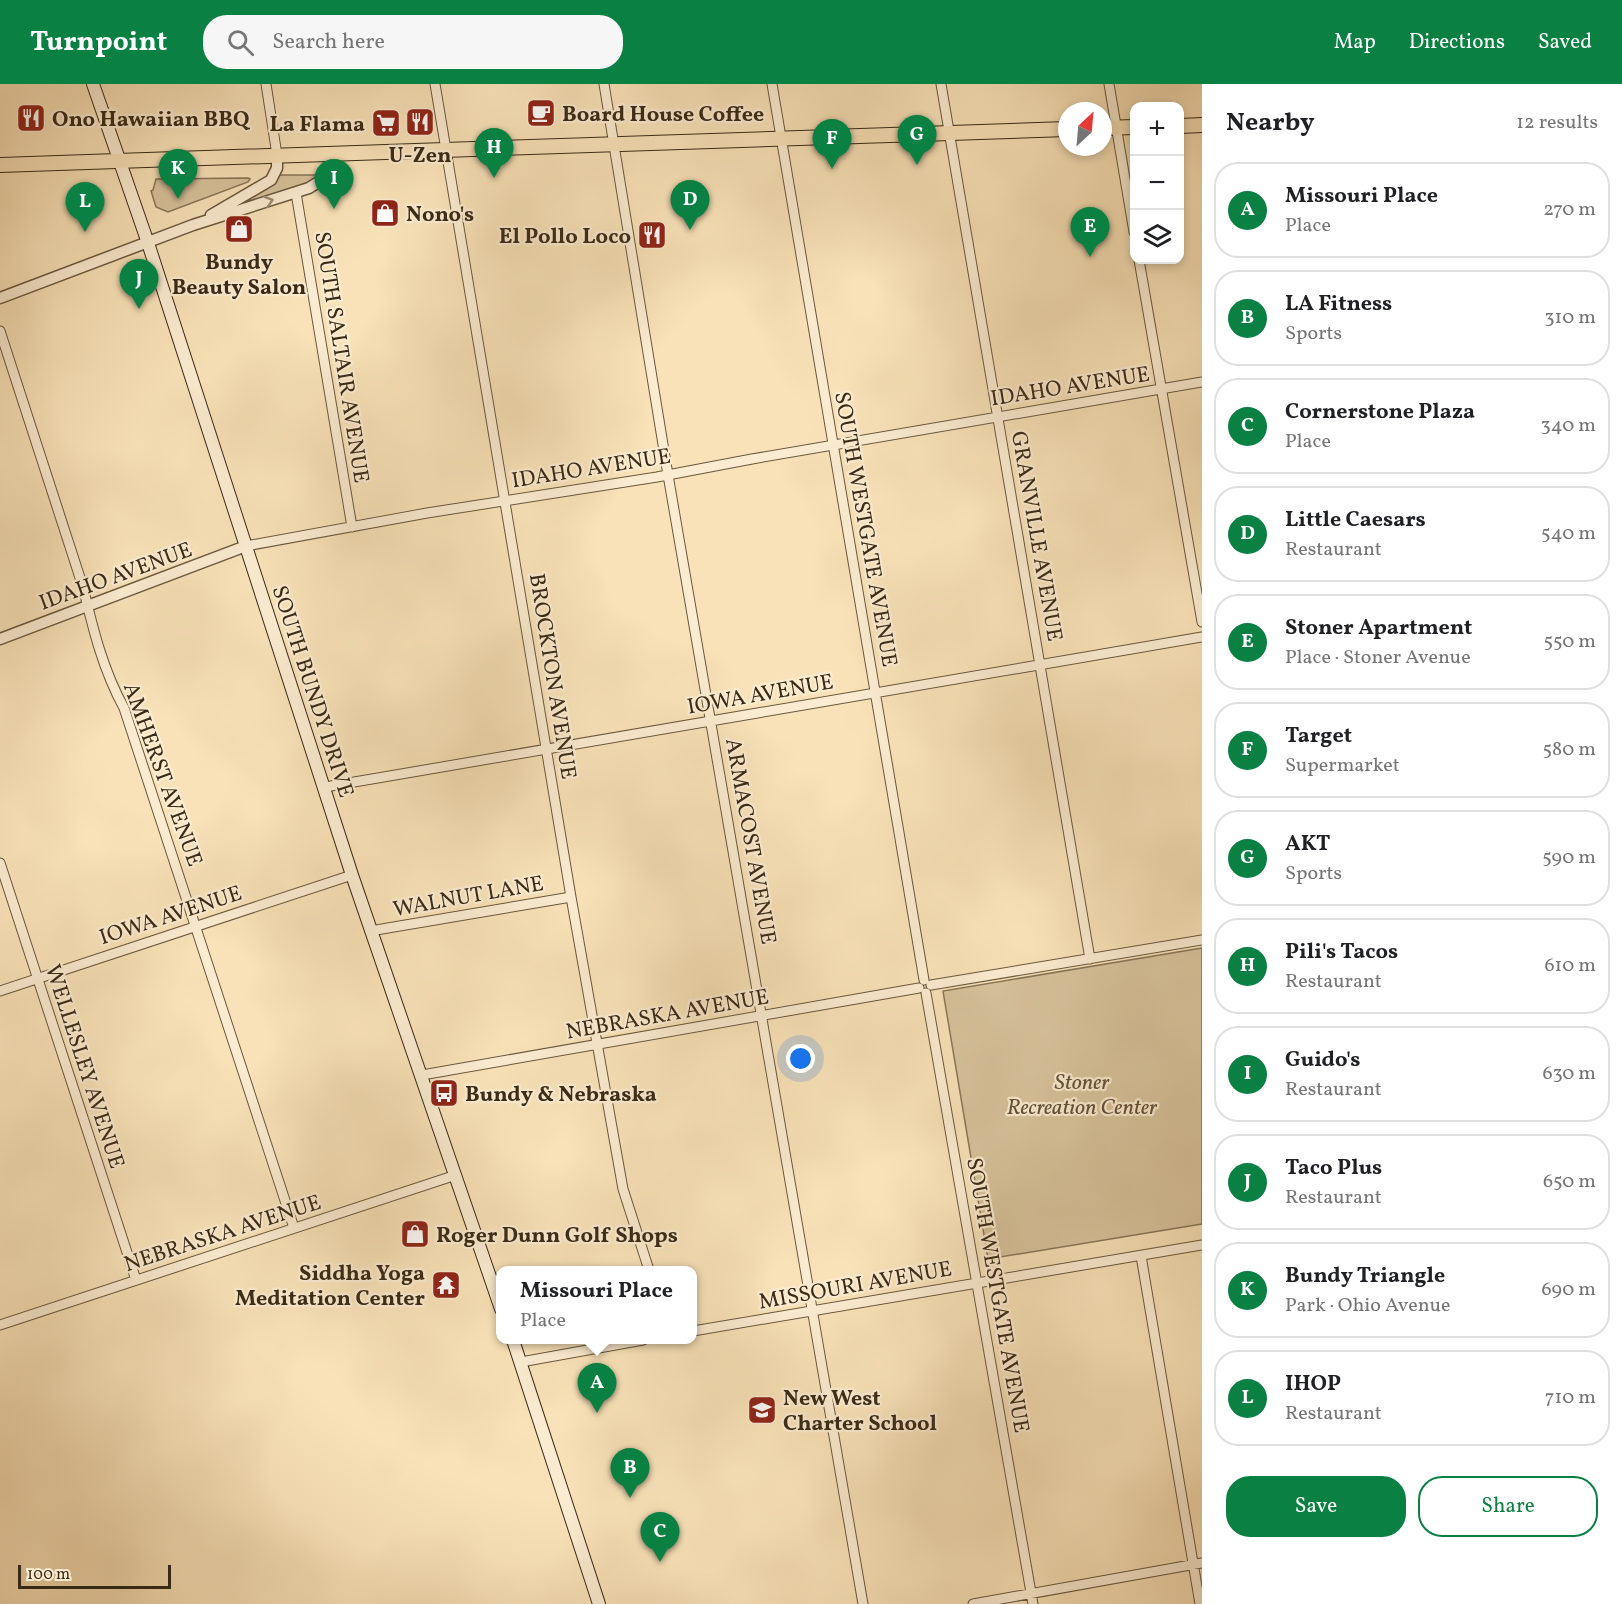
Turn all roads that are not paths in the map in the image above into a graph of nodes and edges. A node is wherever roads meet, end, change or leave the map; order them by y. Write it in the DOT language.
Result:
graph roads {
  1 [pos="93,84"];
  2 [pos="266,84"];
  3 [pos="435,84"];
  4 [pos="604,84"];
  5 [pos="772,84"];
  6 [pos="941,84"];
  7 [pos="1109,84"];
  8 [pos="1109,102"];
  9 [pos="1202,125"];
  10 [pos="1184,126"];
  11 [pos="1130,127"];
  12 [pos="1112,128"];
  13 [pos="1058,129"];
  14 [pos="950,133"];
  15 [pos="1112,137"];
  16 [pos="782,138"];
  17 [pos="613,144"];
  18 [pos="446,150"];
  19 [pos="338,153"];
  20 [pos="278,155"];
  21 [pos="118,160"];
  22 [pos="0,165"];
  23 [pos="296,193"];
  24 [pos="1130,215"];
  25 [pos="193,225"];
  26 [pos="148,243"];
  27 [pos="1140,264"];
  28 [pos="0,298"];
  29 [pos="0,331"];
  30 [pos="1202,382"];
  31 [pos="1162,390"];
  32 [pos="998,417"];
  33 [pos="832,446"];
  34 [pos="668,475"];
  35 [pos="506,501"];
  36 [pos="352,527"];
  37 [pos="246,546"];
  38 [pos="87,605"];
  39 [pos="1202,622"];
  40 [pos="1202,637"];
  41 [pos="0,639"];
  42 [pos="1040,664"];
  43 [pos="876,693"];
  44 [pos="712,721"];
  45 [pos="547,749"];
  46 [pos="325,787"];
  47 [pos="0,863"];
  48 [pos="352,875"];
  49 [pos="571,897"];
  50 [pos="196,927"];
  51 [pos="370,931"];
  52 [pos="1202,940"];
  53 [pos="1090,959"];
  54 [pos="37,978"];
  55 [pos="925,987"];
  56 [pos="0,991"];
  57 [pos="761,1017"];
  58 [pos="598,1045"];
  59 [pos="422,1075"];
  60 [pos="456,1175"];
  61 [pos="294,1228"];
  62 [pos="1202,1245"];
  63 [pos="1141,1256"];
  64 [pos="648,1266"];
  65 [pos="136,1280"];
  66 [pos="977,1283"];
  67 [pos="496,1294"];
  68 [pos="812,1311"];
  69 [pos="0,1325"];
  70 [pos="697,1330"];
  71 [pos="514,1344"];
  72 [pos="621,1344"];
  73 [pos="521,1362"];
  74 [pos="1198,1563"];
  75 [pos="1033,1599"];
  76 [pos="599,1604"];
  77 [pos="863,1604"];
  78 [pos="973,1604"];
  79 [pos="1200,1604"];
  1 -- 21 [label="main road, SOUTH BUNDY DRIVE"];
  2 -- 20 [label="street"];
  3 -- 18 [label="street, BROCKTON AVENUE"];
  4 -- 17 [label="street, ARMACOST AVENUE"];
  5 -- 16 [label="street, SOUTH WESTGATE AVENUE"];
  6 -- 14 [label="street, GRANVILLE AVENUE"];
  7 -- 8 [label="street"];
  9 -- 10 [label="main road"];
  11 -- 12 [label="main road"];
  13 -- 14 [label="main road"];
  14 -- 16 [label="main road"];
  14 -- 32 [label="street, GRANVILLE AVENUE"];
  15 -- 24 [label="street"];
  16 -- 17 [label="main road"];
  16 -- 33 [label="street, SOUTH WESTGATE AVENUE"];
  17 -- 18 [label="main road"];
  17 -- 34 [label="street, ARMACOST AVENUE"];
  18 -- 19 [label="main road"];
  18 -- 35 [label="street, BROCKTON AVENUE"];
  19 -- 20 [label="main road"];
  19 -- 23 [label="street"];
  20 -- 21 [label="main road"];
  20 -- 25 [label="street"];
  21 -- 22 [label="main road"];
  21 -- 26 [label="main road, SOUTH BUNDY DRIVE"];
  25 -- 23 [label="street, one-way"];
  23 -- 36 [label="street, SOUTH SALTAIR AVENUE"];
  25 -- 26 [label="street"];
  26 -- 28 [label="street"];
  26 -- 37 [label="main road, SOUTH BUNDY DRIVE"];
  27 -- 31 [label="street"];
  29 -- 38 [label="street, AMHERST AVENUE"];
  30 -- 31 [label="street, IDAHO AVENUE"];
  31 -- 32 [label="street, IDAHO AVENUE"];
  31 -- 39 [label="street"];
  32 -- 33 [label="street, IDAHO AVENUE"];
  32 -- 42 [label="street, GRANVILLE AVENUE"];
  33 -- 34 [label="street, IDAHO AVENUE"];
  33 -- 43 [label="street, SOUTH WESTGATE AVENUE"];
  34 -- 35 [label="street, IDAHO AVENUE"];
  34 -- 44 [label="street, ARMACOST AVENUE"];
  35 -- 36 [label="street, IDAHO AVENUE"];
  35 -- 45 [label="street, BROCKTON AVENUE"];
  36 -- 37 [label="street, IDAHO AVENUE"];
  37 -- 38 [label="street, IDAHO AVENUE"];
  37 -- 46 [label="main road, SOUTH BUNDY DRIVE"];
  38 -- 41 [label="street, IDAHO AVENUE"];
  38 -- 50 [label="street, AMHERST AVENUE"];
  40 -- 42 [label="street, IOWA AVENUE"];
  42 -- 43 [label="street, IOWA AVENUE"];
  42 -- 53 [label="street, GRANVILLE AVENUE"];
  43 -- 44 [label="street, IOWA AVENUE"];
  43 -- 55 [label="street, SOUTH WESTGATE AVENUE"];
  44 -- 45 [label="street, IOWA AVENUE"];
  44 -- 57 [label="street, ARMACOST AVENUE"];
  45 -- 46 [label="street, IOWA AVENUE"];
  45 -- 49 [label="street, BROCKTON AVENUE"];
  46 -- 48 [label="main road, SOUTH BUNDY DRIVE"];
  47 -- 54 [label="street, WELLESLEY AVENUE"];
  48 -- 50 [label="street, IOWA AVENUE"];
  48 -- 51 [label="main road, SOUTH BUNDY DRIVE"];
  49 -- 51 [label="street, WALNUT LANE"];
  49 -- 58 [label="street, BROCKTON AVENUE"];
  50 -- 54 [label="street, IOWA AVENUE"];
  50 -- 61 [label="street, AMHERST AVENUE"];
  51 -- 59 [label="main road, SOUTH BUNDY DRIVE"];
  52 -- 53 [label="street, NEBRASKA AVENUE"];
  53 -- 55 [label="street, NEBRASKA AVENUE"];
  54 -- 56 [label="street, IOWA AVENUE"];
  54 -- 65 [label="street, WELLESLEY AVENUE"];
  55 -- 57 [label="street, NEBRASKA AVENUE"];
  55 -- 66 [label="street, SOUTH WESTGATE AVENUE"];
  57 -- 58 [label="street, NEBRASKA AVENUE"];
  57 -- 68 [label="street, ARMACOST AVENUE"];
  58 -- 59 [label="street, NEBRASKA AVENUE"];
  58 -- 64 [label="street, BROCKTON AVENUE"];
  59 -- 60 [label="main road, SOUTH BUNDY DRIVE"];
  60 -- 61 [label="street, NEBRASKA AVENUE"];
  60 -- 67 [label="main road, SOUTH BUNDY DRIVE"];
  61 -- 65 [label="street, NEBRASKA AVENUE"];
  62 -- 63 [label="street, MISSOURI AVENUE"];
  63 -- 66 [label="street, MISSOURI AVENUE"];
  63 -- 74 [label="street"];
  65 -- 69 [label="street, NEBRASKA AVENUE"];
  66 -- 68 [label="street, MISSOURI AVENUE"];
  66 -- 75 [label="street, SOUTH WESTGATE AVENUE"];
  68 -- 70 [label="street, MISSOURI AVENUE"];
  68 -- 77 [label="street, ARMACOST AVENUE"];
  71 -- 73 [label="main road"];
  72 -- 73 [label="street"];
  73 -- 76 [label="main road"];
  74 -- 75 [label="street"];
  74 -- 79 [label="street"];
  75 -- 78 [label="street"];
}
